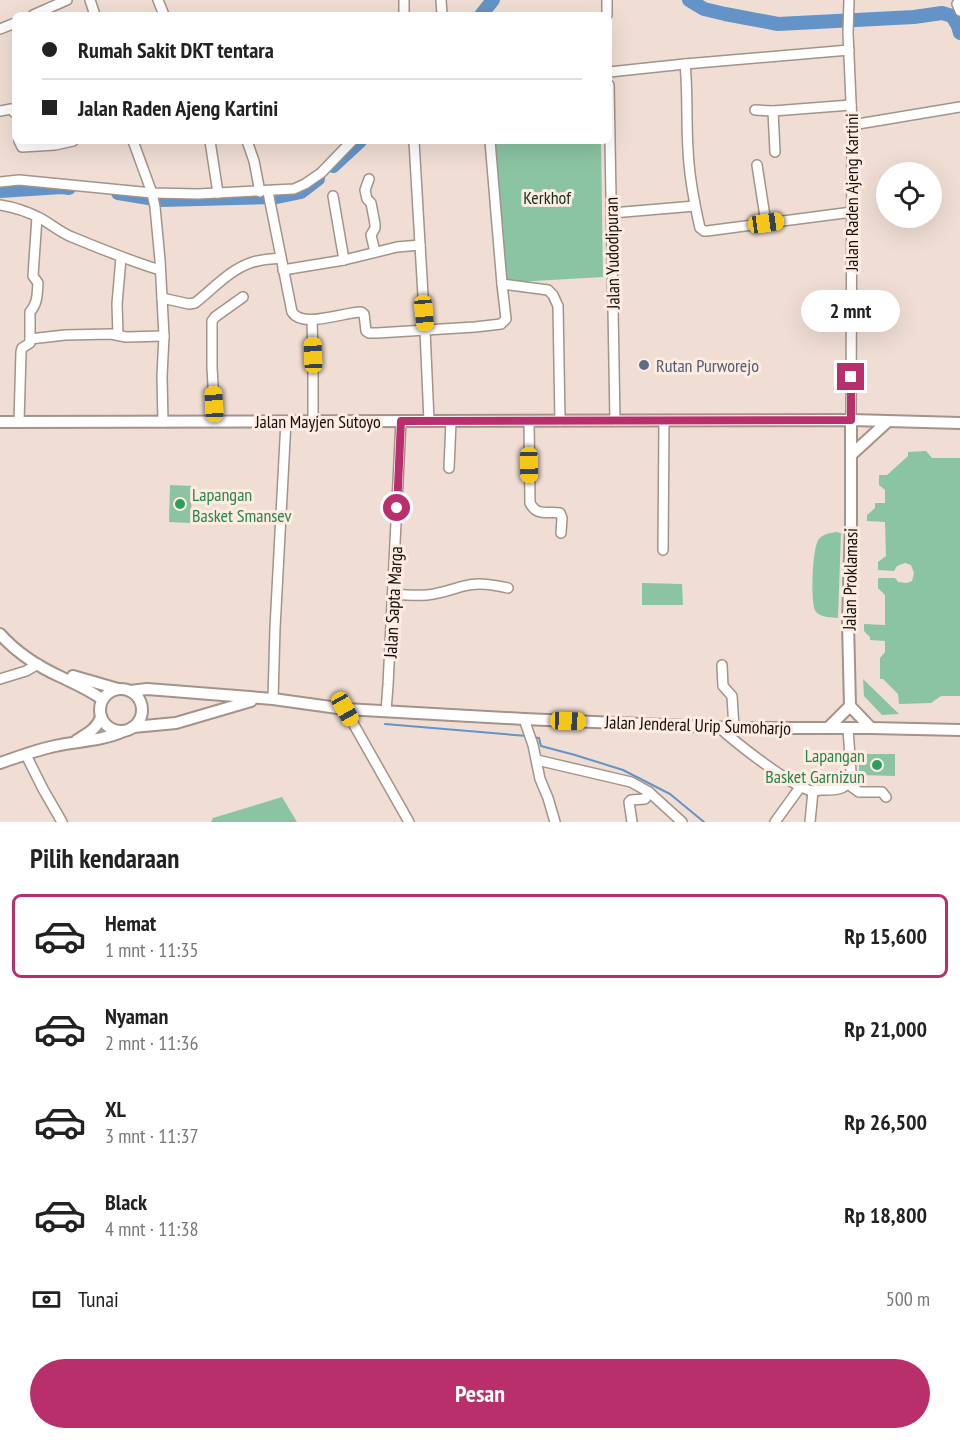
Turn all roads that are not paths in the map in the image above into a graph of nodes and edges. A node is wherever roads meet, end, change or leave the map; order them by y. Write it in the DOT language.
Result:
graph roads {
  1 [pos="67,0"];
  2 [pos="849,2"];
  3 [pos="40,12"];
  4 [pos="849,50"];
  5 [pos="685,64"];
  6 [pos="612,72"];
  7 [pos="851,105"];
  8 [pos="960,107"];
  9 [pos="755,110"];
  10 [pos="773,111"];
  11 [pos="852,124"];
  12 [pos="20,144"];
  13 [pos="47,144"];
  14 [pos="134,144"];
  15 [pos="210,144"];
  16 [pos="248,144"];
  17 [pos="349,144"];
  18 [pos="414,144"];
  19 [pos="490,144"];
  20 [pos="610,144"];
  21 [pos="775,152"];
  22 [pos="757,165"];
  23 [pos="369,179"];
  24 [pos="0,182"];
  25 [pos="218,193"];
  26 [pos="267,195"];
  27 [pos="333,196"];
  28 [pos="154,199"];
  29 [pos="0,205"];
  30 [pos="695,206"];
  31 [pos="852,212"];
  32 [pos="612,213"];
  33 [pos="37,217"];
  34 [pos="766,223"];
  35 [pos="420,245"];
  36 [pos="375,252"];
  37 [pos="121,258"];
  38 [pos="281,258"];
  39 [pos="344,260"];
  40 [pos="160,270"];
  41 [pos="283,270"];
  42 [pos="502,284"];
  43 [pos="243,297"];
  44 [pos="162,298"];
  45 [pos="312,320"];
  46 [pos="425,330"];
  47 [pos="117,335"];
  48 [pos="164,336"];
  49 [pos="30,339"];
  50 [pos="851,420"];
  51 [pos="286,421"];
  52 [pos="313,421"];
  53 [pos="401,421"];
  54 [pos="429,421"];
  55 [pos="451,421"];
  56 [pos="529,421"];
  57 [pos="560,421"];
  58 [pos="615,421"];
  59 [pos="664,421"];
  60 [pos="0,422"];
  61 [pos="19,422"];
  62 [pos="164,422"];
  63 [pos="215,422"];
  64 [pos="887,422"];
  65 [pos="960,423"];
  66 [pos="851,455"];
  67 [pos="449,468"];
  68 [pos="561,533"];
  69 [pos="663,550"];
  70 [pos="508,588"];
  71 [pos="393,594"];
  72 [pos="0,634"];
  73 [pos="38,664"];
  74 [pos="722,665"];
  75 [pos="49,671"];
  76 [pos="0,679"];
  77 [pos="118,689"];
  78 [pos="130,691"];
  79 [pos="102,699"];
  80 [pos="257,699"];
  81 [pos="273,699"];
  82 [pos="849,706"];
  83 [pos="345,709"];
  84 [pos="386,711"];
  85 [pos="101,717"];
  86 [pos="526,724"];
  87 [pos="720,728"];
  88 [pos="734,728"];
  89 [pos="828,728"];
  90 [pos="848,728"];
  91 [pos="871,728"];
  92 [pos="128,729"];
  93 [pos="960,730"];
  94 [pos="71,742"];
  95 [pos="26,755"];
  96 [pos="537,760"];
  97 [pos="0,763"];
  98 [pos="851,780"];
  99 [pos="801,786"];
  100 [pos="813,791"];
  101 [pos="649,792"];
  102 [pos="886,797"];
  103 [pos="62,822"];
  104 [pos="409,822"];
  105 [pos="555,822"];
  106 [pos="632,822"];
  107 [pos="682,822"];
  108 [pos="775,822"];
  109 [pos="810,822"];
  1 -- 3 [label="street"];
  2 -- 4 [label="street, Jalan Raden Ajeng Kartini"];
  4 -- 5 [label="street"];
  4 -- 7 [label="street, Jalan Raden Ajeng Kartini"];
  5 -- 6 [label="street"];
  5 -- 30 [label="street"];
  7 -- 10 [label="street"];
  7 -- 11 [label="street, Jalan Raden Ajeng Kartini"];
  8 -- 11 [label="street"];
  9 -- 10 [label="street"];
  10 -- 21 [label="street"];
  11 -- 31 [label="street, Jalan Raden Ajeng Kartini"];
  12 -- 13 [label="street"];
  14 -- 28 [label="street"];
  15 -- 25 [label="street"];
  16 -- 26 [label="street"];
  17 -- 26 [label="street"];
  18 -- 35 [label="street"];
  19 -- 42 [label="street"];
  20 -- 32 [label="street, Jalan Yudodipuran"];
  22 -- 34 [label="street"];
  23 -- 36 [label="street"];
  24 -- 28 [label="street"];
  25 -- 26 [label="street"];
  25 -- 28 [label="street"];
  26 -- 38 [label="street"];
  27 -- 39 [label="street"];
  28 -- 40 [label="street"];
  29 -- 33 [label="street"];
  30 -- 32 [label="street"];
  30 -- 34 [label="street"];
  31 -- 34 [label="street"];
  31 -- 50 [label="street, Jalan Raden Ajeng Kartini"];
  32 -- 58 [label="street, Jalan Yudodipuran"];
  33 -- 37 [label="street"];
  33 -- 49 [label="street"];
  35 -- 36 [label="street"];
  35 -- 46 [label="street"];
  36 -- 39 [label="street"];
  37 -- 40 [label="street"];
  37 -- 47 [label="street"];
  38 -- 41 [label="street"];
  38 -- 44 [label="street"];
  39 -- 41 [label="street"];
  40 -- 44 [label="street"];
  41 -- 45 [label="street"];
  42 -- 46 [label="street"];
  42 -- 57 [label="street"];
  43 -- 63 [label="street"];
  44 -- 48 [label="street"];
  45 -- 46 [label="street"];
  45 -- 52 [label="street"];
  46 -- 54 [label="street"];
  47 -- 48 [label="street"];
  47 -- 49 [label="street"];
  48 -- 62 [label="street"];
  49 -- 61 [label="street"];
  50 -- 59 [label="main road, Jalan Mayjen Sutoyo"];
  50 -- 64 [label="main road, Jalan Mayjen Sutoyo"];
  50 -- 66 [label="main road, Jalan Proklamasi"];
  51 -- 52 [label="main road, Jalan Mayjen Sutoyo"];
  51 -- 63 [label="main road, Jalan Mayjen Sutoyo"];
  51 -- 81 [label="street"];
  52 -- 53 [label="main road, Jalan Mayjen Sutoyo"];
  53 -- 54 [label="main road, Jalan Mayjen Sutoyo"];
  53 -- 71 [label="street, Jalan Sapta Marga"];
  54 -- 55 [label="main road, Jalan Mayjen Sutoyo"];
  55 -- 56 [label="main road, Jalan Mayjen Sutoyo"];
  55 -- 67 [label="street"];
  56 -- 57 [label="main road, Jalan Mayjen Sutoyo"];
  56 -- 68 [label="street"];
  57 -- 58 [label="main road, Jalan Mayjen Sutoyo"];
  58 -- 59 [label="main road, Jalan Mayjen Sutoyo"];
  59 -- 69 [label="street"];
  60 -- 61 [label="main road, Jalan Mayjen Sutoyo"];
  61 -- 62 [label="main road, Jalan Mayjen Sutoyo"];
  62 -- 63 [label="main road, Jalan Mayjen Sutoyo"];
  64 -- 65 [label="main road, Jalan Mayjen Sutoyo"];
  64 -- 66 [label="main road"];
  66 -- 82 [label="main road, Jalan Proklamasi"];
  70 -- 71 [label="street"];
  71 -- 84 [label="street, Jalan Sapta Marga"];
  72 -- 73 [label="main road"];
  73 -- 75 [label="main road"];
  73 -- 76 [label="street"];
  74 -- 88 [label="street"];
  75 -- 77 [label="main road"];
  75 -- 79 [label="main road"];
  77 -- 78 [label="main road"];
  77 -- 79 [label="main road"];
  78 -- 80 [label="main road"];
  78 -- 92 [label="main road"];
  79 -- 85 [label="main road"];
  80 -- 81 [label="main road, Jalan Jenderal Urip Sumoharjo"];
  80 -- 92 [label="main road"];
  81 -- 83 [label="main road, Jalan Jenderal Urip Sumoharjo"];
  82 -- 89 [label="main road"];
  82 -- 91 [label="main road"];
  83 -- 84 [label="main road, Jalan Jenderal Urip Sumoharjo"];
  83 -- 104 [label="street"];
  84 -- 86 [label="main road, Jalan Jenderal Urip Sumoharjo"];
  85 -- 92 [label="main road"];
  85 -- 94 [label="main road"];
  86 -- 87 [label="main road, Jalan Jenderal Urip Sumoharjo"];
  86 -- 96 [label="street"];
  87 -- 88 [label="main road, Jalan Jenderal Urip Sumoharjo"];
  87 -- 99 [label="street"];
  88 -- 89 [label="main road, Jalan Jenderal Urip Sumoharjo"];
  89 -- 90 [label="main road, Jalan Jenderal Urip Sumoharjo"];
  90 -- 91 [label="main road, Jalan Jenderal Urip Sumoharjo"];
  90 -- 98 [label="street"];
  91 -- 93 [label="main road, Jalan Jenderal Urip Sumoharjo"];
  92 -- 94 [label="main road"];
  94 -- 95 [label="main road"];
  95 -- 97 [label="main road"];
  95 -- 103 [label="street"];
  96 -- 101 [label="street"];
  96 -- 105 [label="street"];
  98 -- 100 [label="street"];
  98 -- 102 [label="street"];
  99 -- 100 [label="street"];
  99 -- 108 [label="street"];
  100 -- 109 [label="street"];
  101 -- 106 [label="street"];
  101 -- 107 [label="street"];
}
